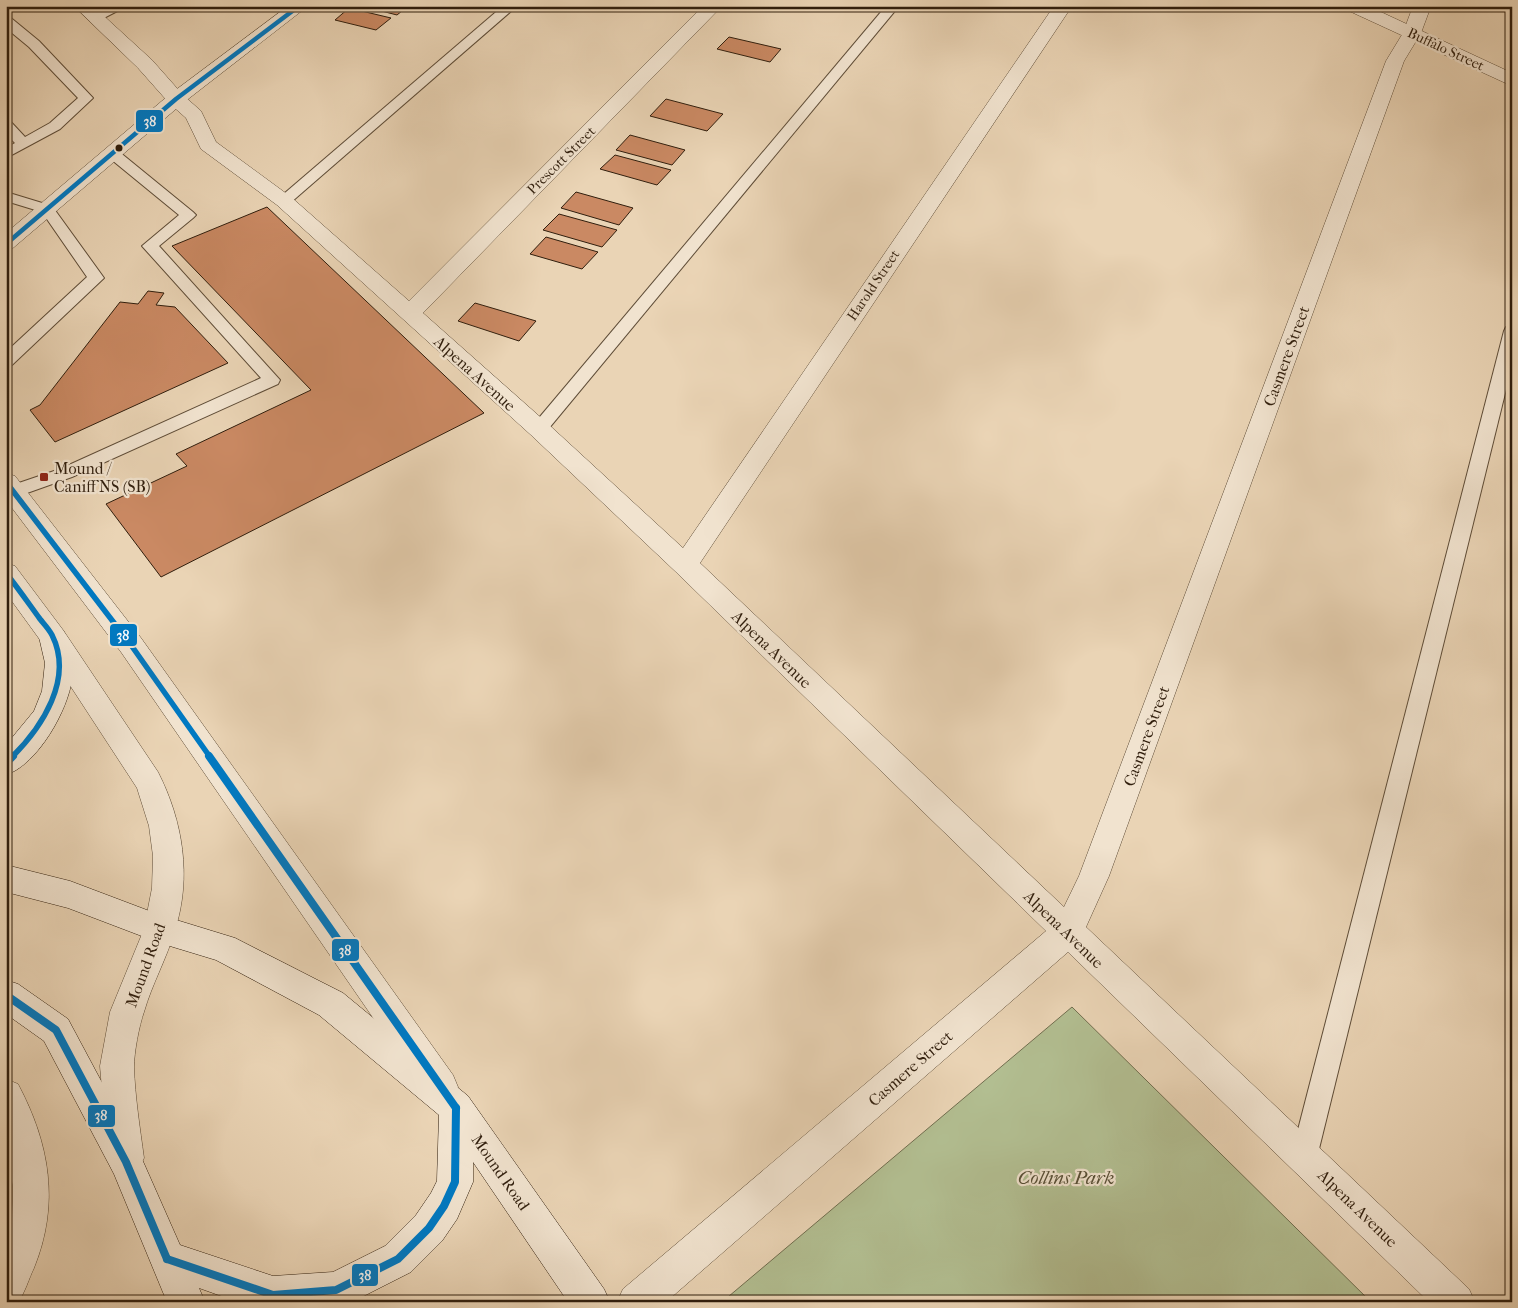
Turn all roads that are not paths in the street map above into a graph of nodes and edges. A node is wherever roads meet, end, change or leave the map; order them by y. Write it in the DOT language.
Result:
graph roads {
  1 [pos="121,6"];
  2 [pos="299,6"];
  3 [pos="511,6"];
  4 [pos="713,6"];
  5 [pos="893,6"];
  6 [pos="1063,6"];
  7 [pos="1353,6"];
  8 [pos="1422,6"];
  9 [pos="89,11"];
  10 [pos="6,22"];
  11 [pos="1412,33"];
  12 [pos="1512,80"];
  13 [pos="176,99"];
  14 [pos="6,125"];
  15 [pos="24,144"];
  16 [pos="112,153"];
  17 [pos="6,154"];
  18 [pos="6,196"];
  19 [pos="284,201"];
  20 [pos="47,209"];
  21 [pos="6,244"];
  22 [pos="409,314"];
  23 [pos="1512,331"];
  24 [pos="6,361"];
  25 [pos="539,429"];
  26 [pos="10,487"];
  27 [pos="685,565"];
  28 [pos="6,572"];
  29 [pos="53,637"];
  30 [pos="6,763"];
  31 [pos="6,878"];
  32 [pos="160,929"];
  33 [pos="1068,932"];
  34 [pos="6,995"];
  35 [pos="6,1096"];
  36 [pos="456,1108"];
  37 [pos="1304,1157"];
  38 [pos="126,1162"];
  39 [pos="168,1259"];
  40 [pos="6,1288"];
  41 [pos="186,1302"];
  42 [pos="592,1302"];
  43 [pos="636,1302"];
  44 [pos="1456,1302"];
  1 -- 9 [label="lane"];
  2 -- 13 [label="street"];
  3 -- 19 [label="lane"];
  4 -- 22 [label="street, Prescott Street"];
  5 -- 25 [label="lane"];
  6 -- 27 [label="street, Harold Street"];
  7 -- 11 [label="street, Buffalo Street"];
  8 -- 11 [label="street, Casmere Street"];
  9 -- 13 [label="street, Alpena Avenue"];
  10 -- 15 [label="lane"];
  11 -- 12 [label="street, Buffalo Street"];
  11 -- 33 [label="street, Casmere Street"];
  13 -- 16 [label="street"];
  13 -- 19 [label="street, Alpena Avenue"];
  14 -- 15 [label="lane"];
  15 -- 17 [label="lane"];
  16 -- 20 [label="street"];
  16 -- 26 [label="lane"];
  18 -- 20 [label="lane"];
  19 -- 22 [label="street, Alpena Avenue"];
  20 -- 21 [label="street"];
  20 -- 24 [label="lane"];
  22 -- 25 [label="street, Alpena Avenue"];
  23 -- 37 [label="lane"];
  25 -- 27 [label="street, Alpena Avenue"];
  26 -- 36 [label="street, Mound Road"];
  27 -- 33 [label="street, Alpena Avenue"];
  28 -- 29 [label="street, Mound Road"];
  29 -- 30 [label="street"];
  29 -- 32 [label="street, Mound Road"];
  31 -- 32 [label="street"];
  32 -- 36 [label="street"];
  32 -- 38 [label="street, Mound Road"];
  33 -- 37 [label="street, Alpena Avenue"];
  33 -- 43 [label="street, Casmere Street"];
  34 -- 38 [label="street"];
  35 -- 40 [label="street"];
  36 -- 39 [label="street"];
  36 -- 42 [label="street, Mound Road"];
  37 -- 44 [label="street, Alpena Avenue"];
  38 -- 39 [label="street, Mound Road"];
  39 -- 41 [label="street, Mound Road"];
}
